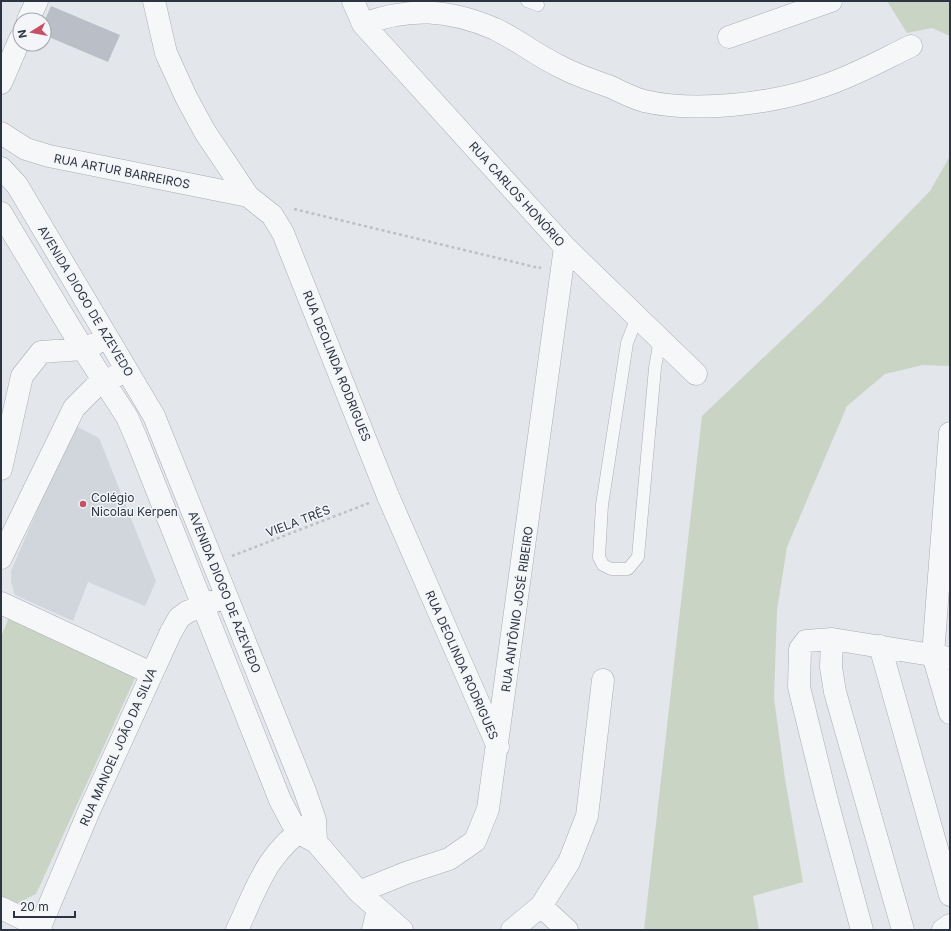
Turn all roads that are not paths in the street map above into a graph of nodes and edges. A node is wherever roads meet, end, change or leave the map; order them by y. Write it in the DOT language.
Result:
graph roads {
  1 [pos="37,1"];
  2 [pos="154,1"];
  3 [pos="353,1"];
  4 [pos="831,1"];
  5 [pos="32,12"];
  6 [pos="363,24"];
  7 [pos="728,37"];
  8 [pos="911,46"];
  9 [pos="14,52"];
  10 [pos="1,83"];
  11 [pos="1,133"];
  12 [pos="1,168"];
  13 [pos="248,196"];
  14 [pos="1,213"];
  15 [pos="565,247"];
  16 [pos="637,317"];
  17 [pos="109,339"];
  18 [pos="660,339"];
  19 [pos="83,349"];
  20 [pos="128,370"];
  21 [pos="696,374"];
  22 [pos="103,382"];
  23 [pos="950,433"];
  24 [pos="1,469"];
  25 [pos="1,558"];
  26 [pos="214,563"];
  27 [pos="193,581"];
  28 [pos="227,597"];
  29 [pos="1,603"];
  30 [pos="203,605"];
  31 [pos="832,639"];
  32 [pos="880,646"];
  33 [pos="941,657"];
  34 [pos="151,673"];
  35 [pos="603,680"];
  36 [pos="950,713"];
  37 [pos="498,747"];
  38 [pos="309,831"];
  39 [pos="359,892"];
  40 [pos="950,895"];
  41 [pos="540,906"];
  42 [pos="1,908"];
  43 [pos="378,909"];
  44 [pos="950,925"];
  45 [pos="41,928"];
  46 [pos="899,929"];
  47 [pos="237,930"];
  48 [pos="373,930"];
  49 [pos="402,930"];
  50 [pos="512,930"];
  51 [pos="568,930"];
  52 [pos="862,930"];
  53 [pos="943,930"];
  1 -- 5 [label="street"];
  2 -- 13 [label="street, RUA DEOLINDA RODRIGUES"];
  3 -- 6 [label="street, RUA CARLOS HONÓRIO"];
  4 -- 7 [label="street"];
  6 -- 8 [label="street"];
  6 -- 15 [label="street, RUA CARLOS HONÓRIO"];
  9 -- 10 [label="street"];
  11 -- 13 [label="street, RUA ARTUR BARREIROS"];
  12 -- 17 [label="street, AVENIDA DIOGO DE AZEVEDO"];
  13 -- 37 [label="street, RUA DEOLINDA RODRIGUES"];
  14 -- 19 [label="street, AVENIDA DIOGO DE AZEVEDO"];
  15 -- 16 [label="street, RUA CARLOS HONÓRIO"];
  15 -- 37 [label="street, RUA ANTÔNIO JOSÉ RIBEIRO"];
  16 -- 18 [label="street, RUA CARLOS HONÓRIO"];
  16 -- 18 [label="lane"];
  17 -- 19 [label="street"];
  17 -- 20 [label="street, AVENIDA DIOGO DE AZEVEDO"];
  18 -- 21 [label="street, RUA CARLOS HONÓRIO"];
  19 -- 22 [label="street, AVENIDA DIOGO DE AZEVEDO"];
  19 -- 24 [label="street"];
  20 -- 22 [label="street"];
  20 -- 26 [label="street, AVENIDA DIOGO DE AZEVEDO"];
  22 -- 25 [label="street"];
  22 -- 27 [label="street, AVENIDA DIOGO DE AZEVEDO"];
  23 -- 33 [label="street"];
  26 -- 27 [label="street"];
  26 -- 28 [label="street, AVENIDA DIOGO DE AZEVEDO"];
  27 -- 30 [label="street, AVENIDA DIOGO DE AZEVEDO"];
  28 -- 30 [label="street, RUA MANOEL JOÃO DA SILVA"];
  28 -- 38 [label="street, AVENIDA DIOGO DE AZEVEDO"];
  29 -- 34 [label="street"];
  30 -- 34 [label="street, RUA MANOEL JOÃO DA SILVA"];
  30 -- 38 [label="street, AVENIDA DIOGO DE AZEVEDO"];
  31 -- 32 [label="street"];
  31 -- 46 [label="street"];
  31 -- 52 [label="street"];
  32 -- 33 [label="street"];
  32 -- 40 [label="street"];
  33 -- 36 [label="street"];
  34 -- 45 [label="street, RUA MANOEL JOÃO DA SILVA"];
  35 -- 41 [label="street"];
  37 -- 39 [label="street, RUA ANTÔNIO JOSÉ RIBEIRO"];
  38 -- 39 [label="street, AVENIDA DIOGO DE AZEVEDO"];
  38 -- 47 [label="street"];
  39 -- 43 [label="street, AVENIDA DIOGO DE AZEVEDO"];
  41 -- 50 [label="street"];
  41 -- 51 [label="street"];
  42 -- 45 [label="street"];
  43 -- 48 [label="street"];
  43 -- 49 [label="street, AVENIDA DIOGO DE AZEVEDO"];
  44 -- 53 [label="street"];
}
